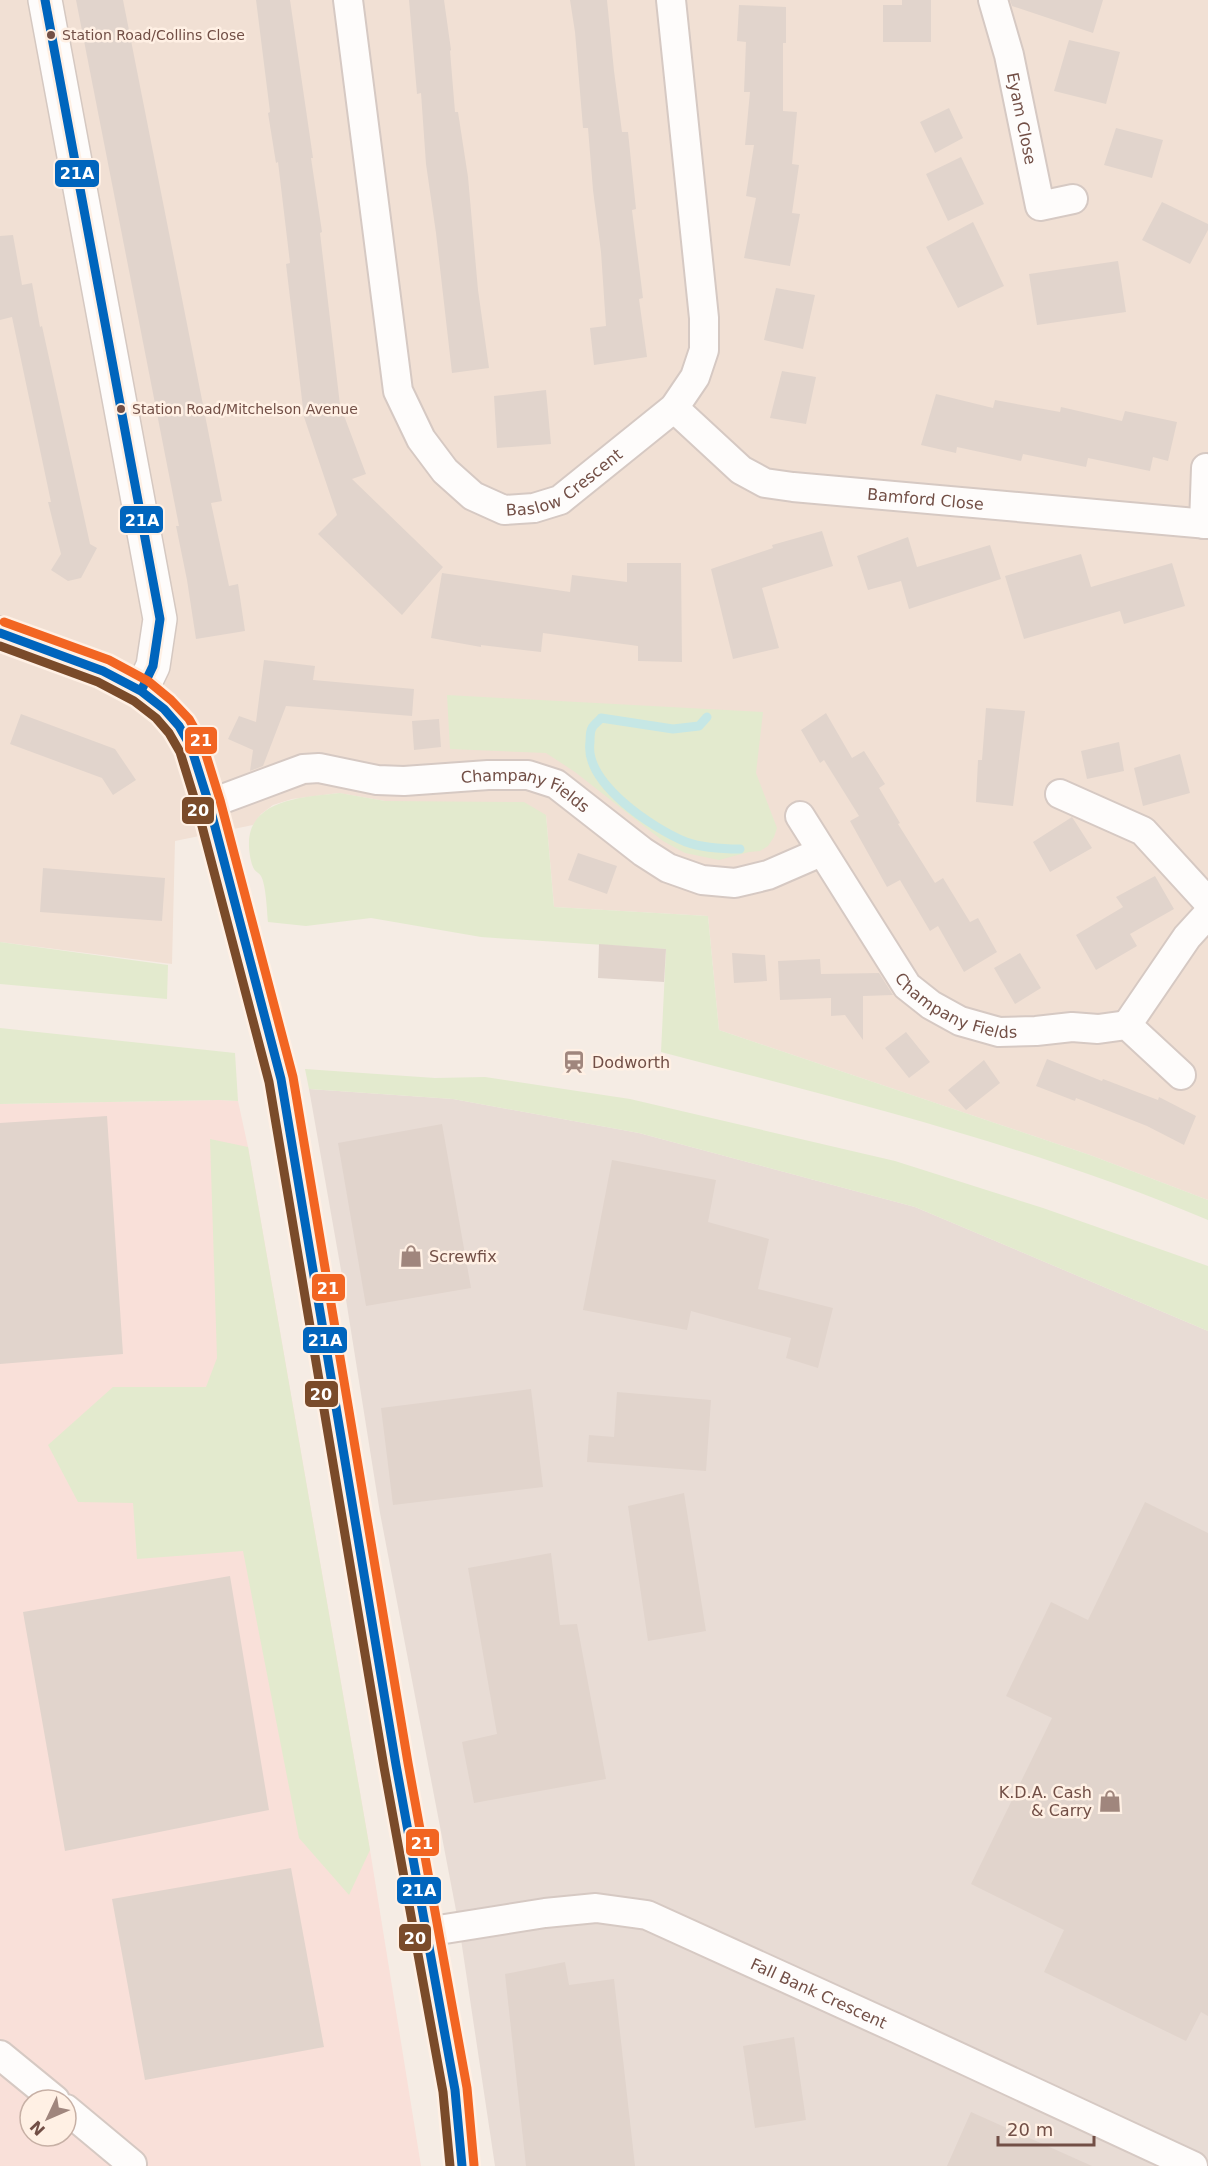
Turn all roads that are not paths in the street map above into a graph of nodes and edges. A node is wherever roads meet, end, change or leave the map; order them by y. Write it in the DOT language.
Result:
graph roads {
  1 [pos="45,0"];
  2 [pos="348,0"];
  3 [pos="671,0"];
  4 [pos="993,0"];
  5 [pos="1072,199"];
  6 [pos="674,408"];
  7 [pos="1206,468"];
  8 [pos="1206,524"];
  9 [pos="0,633"];
  10 [pos="141,690"];
  11 [pos="1060,794"];
  12 [pos="209,804"];
  13 [pos="800,816"];
  14 [pos="821,852"];
  15 [pos="1208,902"];
  16 [pos="1208,914"];
  17 [pos="1127,1025"];
  18 [pos="1181,1075"];
  19 [pos="426,1932"];
  20 [pos="0,2055"];
  21 [pos="40,2088"];
  22 [pos="78,2119"];
  23 [pos="130,2166"];
  24 [pos="462,2166"];
  25 [pos="1193,2166"];
  1 -- 10 [label="main road"];
  2 -- 6 [label="street, Baslow Crescent"];
  3 -- 6 [label="street, Baslow Crescent"];
  4 -- 5 [label="street, Eyam Close"];
  6 -- 8 [label="street, Bamford Close"];
  7 -- 8 [label="street, Bamford Close"];
  9 -- 10 [label="main road"];
  10 -- 12 [label="main road"];
  11 -- 15 [label="street"];
  12 -- 14 [label="street, Champany Fields"];
  12 -- 19 [label="main road"];
  13 -- 14 [label="street, Champany Fields"];
  14 -- 17 [label="street, Champany Fields"];
  16 -- 17 [label="street"];
  17 -- 18 [label="street"];
  19 -- 24 [label="main road"];
  19 -- 25 [label="street, Fall Bank Crescent"];
  20 -- 21 [label="street"];
  22 -- 23 [label="street"];
}
